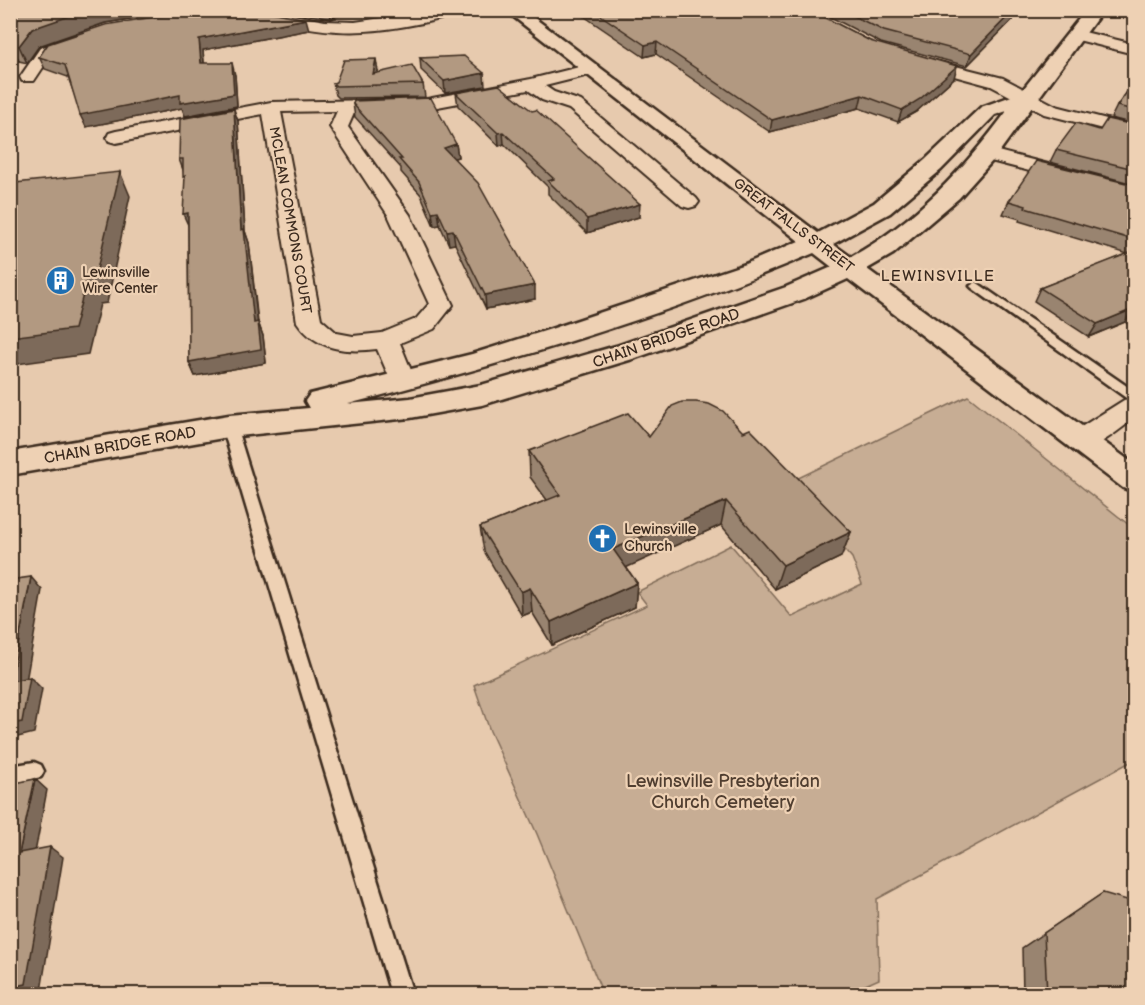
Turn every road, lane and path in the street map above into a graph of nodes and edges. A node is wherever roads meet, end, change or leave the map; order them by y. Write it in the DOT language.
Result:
graph roads {
  1 [pos="460,10"];
  2 [pos="513,10"];
  3 [pos="1095,10"];
  4 [pos="230,11"];
  5 [pos="1076,36"];
  6 [pos="86,37"];
  7 [pos="1129,48"];
  8 [pos="900,57"];
  9 [pos="591,69"];
  10 [pos="28,77"];
  11 [pos="531,84"];
  12 [pos="1027,96"];
  13 [pos="348,105"];
  14 [pos="271,107"];
  15 [pos="1134,132"];
  16 [pos="116,137"];
  17 [pos="986,154"];
  18 [pos="1134,192"];
  19 [pos="688,202"];
  20 [pos="816,243"];
  21 [pos="851,268"];
  22 [pos="976,286"];
  23 [pos="386,340"];
  24 [pos="402,380"];
  25 [pos="1134,397"];
  26 [pos="1134,407"];
  27 [pos="229,426"];
  28 [pos="1080,441"];
  29 [pos="10,464"];
  30 [pos="1134,480"];
  31 [pos="34,771"];
  32 [pos="10,775"];
  33 [pos="402,994"];
  1 -- 4 [label="street"];
  2 -- 9 [label="main road, GREAT FALLS STREET"];
  3 -- 5 [label="main road, CHAIN BRIDGE ROAD"];
  5 -- 7 [label="street"];
  5 -- 12 [label="main road, CHAIN BRIDGE ROAD"];
  6 -- 10 [label="street"];
  8 -- 12 [label="street"];
  9 -- 11 [label="street"];
  9 -- 20 [label="main road, GREAT FALLS STREET"];
  11 -- 13 [label="street"];
  11 -- 19 [label="street"];
  12 -- 15 [label="street"];
  12 -- 17 [label="main road, CHAIN BRIDGE ROAD"];
  12 -- 20 [label="main road, CHAIN BRIDGE ROAD"];
  13 -- 14 [label="street"];
  13 -- 23 [label="street, MCLEAN COMMONS COURT"];
  14 -- 16 [label="street"];
  14 -- 23 [label="street, MCLEAN COMMONS COURT"];
  17 -- 18 [label="street"];
  17 -- 21 [label="main road, CHAIN BRIDGE ROAD"];
  20 -- 21 [label="main road, GREAT FALLS STREET"];
  20 -- 24 [label="main road, CHAIN BRIDGE ROAD"];
  21 -- 27 [label="main road, CHAIN BRIDGE ROAD"];
  21 -- 28 [label="main road, GREAT FALLS STREET"];
  22 -- 25 [label="lane"];
  23 -- 24 [label="street"];
  24 -- 27 [label="main road, CHAIN BRIDGE ROAD"];
  26 -- 28 [label="street"];
  27 -- 29 [label="main road, CHAIN BRIDGE ROAD"];
  27 -- 33 [label="lane"];
  28 -- 30 [label="main road, GREAT FALLS STREET"];
  31 -- 32 [label="lane"];
}
